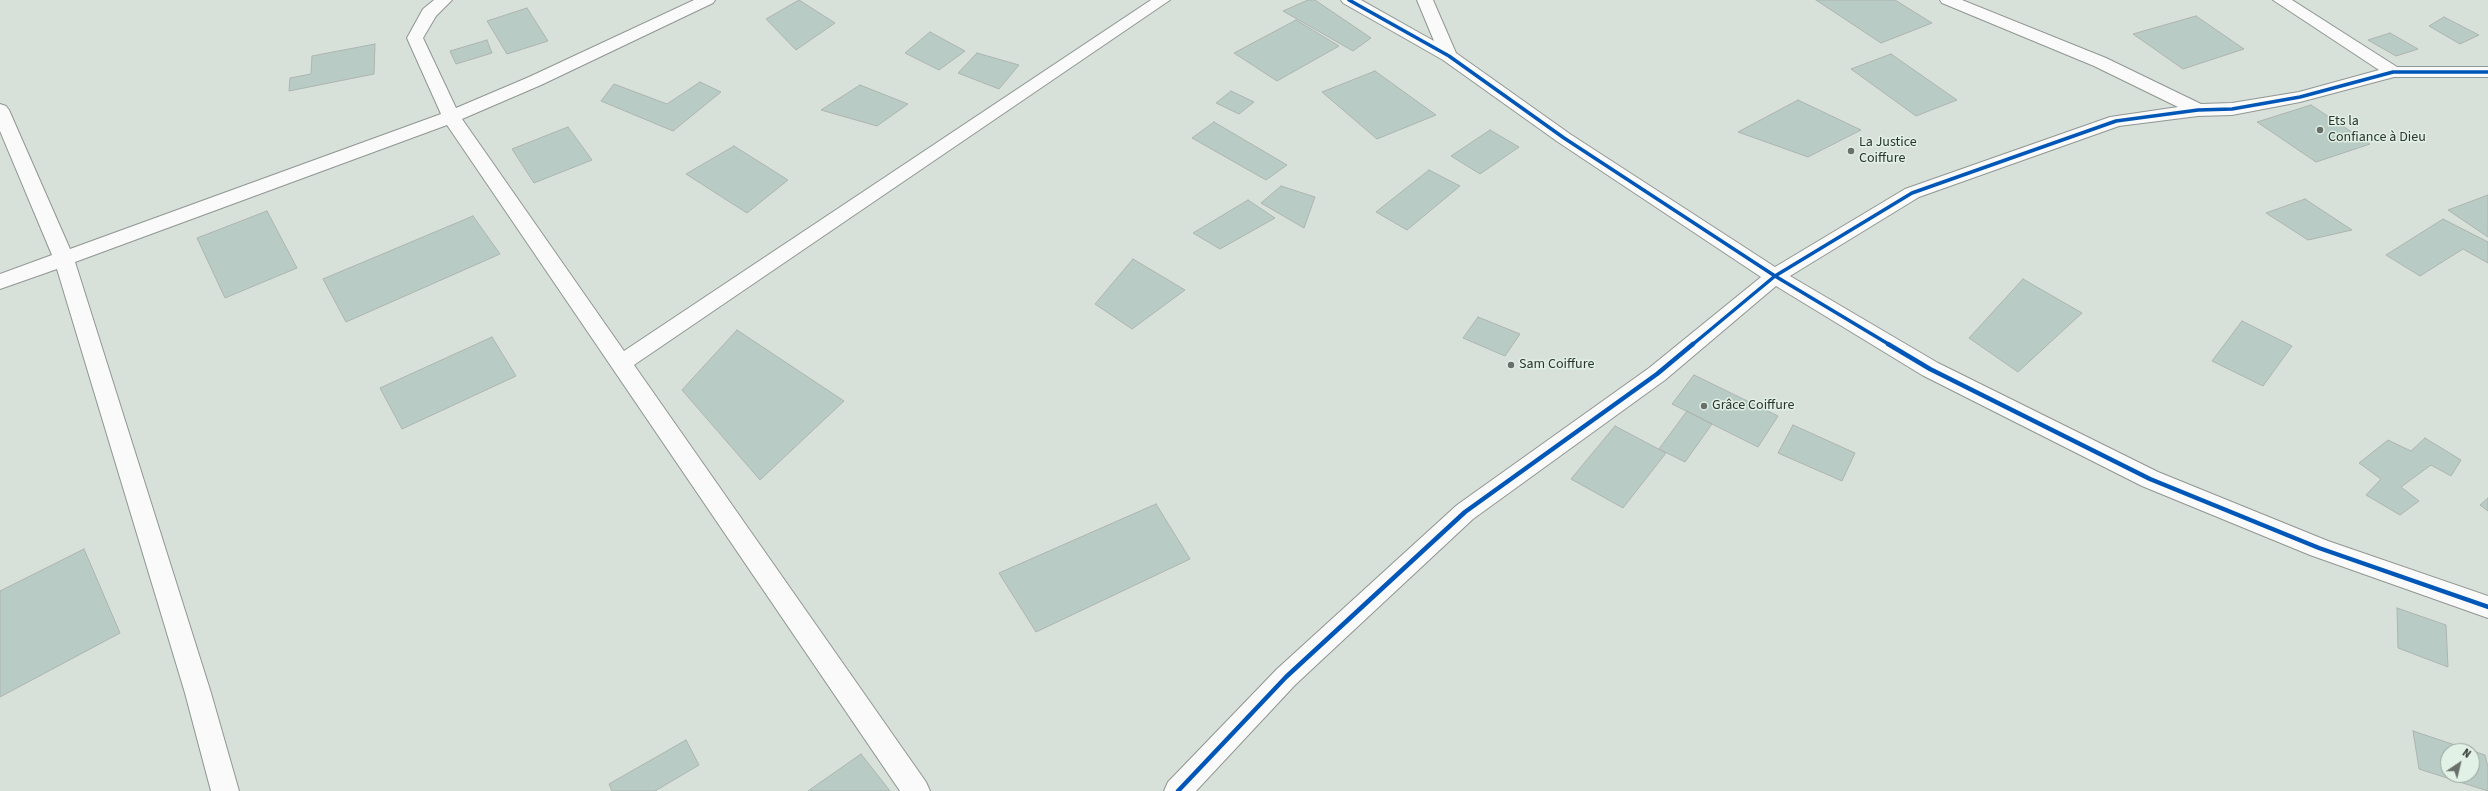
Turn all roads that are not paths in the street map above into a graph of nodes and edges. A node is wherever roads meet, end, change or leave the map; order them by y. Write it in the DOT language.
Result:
graph roads {
  1 [pos="444,0"];
  2 [pos="707,0"];
  3 [pos="1162,0"];
  4 [pos="1349,0"];
  5 [pos="1425,0"];
  6 [pos="1948,0"];
  7 [pos="2281,0"];
  8 [pos="1449,56"];
  9 [pos="2392,72"];
  10 [pos="2488,72"];
  11 [pos="0,110"];
  12 [pos="2198,110"];
  13 [pos="451,117"];
  14 [pos="64,259"];
  15 [pos="1775,276"];
  16 [pos="0,282"];
  17 [pos="621,363"];
  18 [pos="2488,607"];
  19 [pos="225,791"];
  20 [pos="916,791"];
  21 [pos="1178,791"];
  1 -- 13 [label="street"];
  2 -- 13 [label="street"];
  3 -- 17 [label="street"];
  4 -- 8 [label="street"];
  5 -- 8 [label="street"];
  6 -- 12 [label="street"];
  7 -- 9 [label="street"];
  8 -- 15 [label="street"];
  9 -- 10 [label="street"];
  9 -- 12 [label="street"];
  11 -- 14 [label="street"];
  12 -- 15 [label="street"];
  13 -- 14 [label="street"];
  13 -- 17 [label="street"];
  14 -- 16 [label="street"];
  14 -- 19 [label="street"];
  15 -- 18 [label="street"];
  15 -- 21 [label="street"];
  17 -- 20 [label="street"];
}
